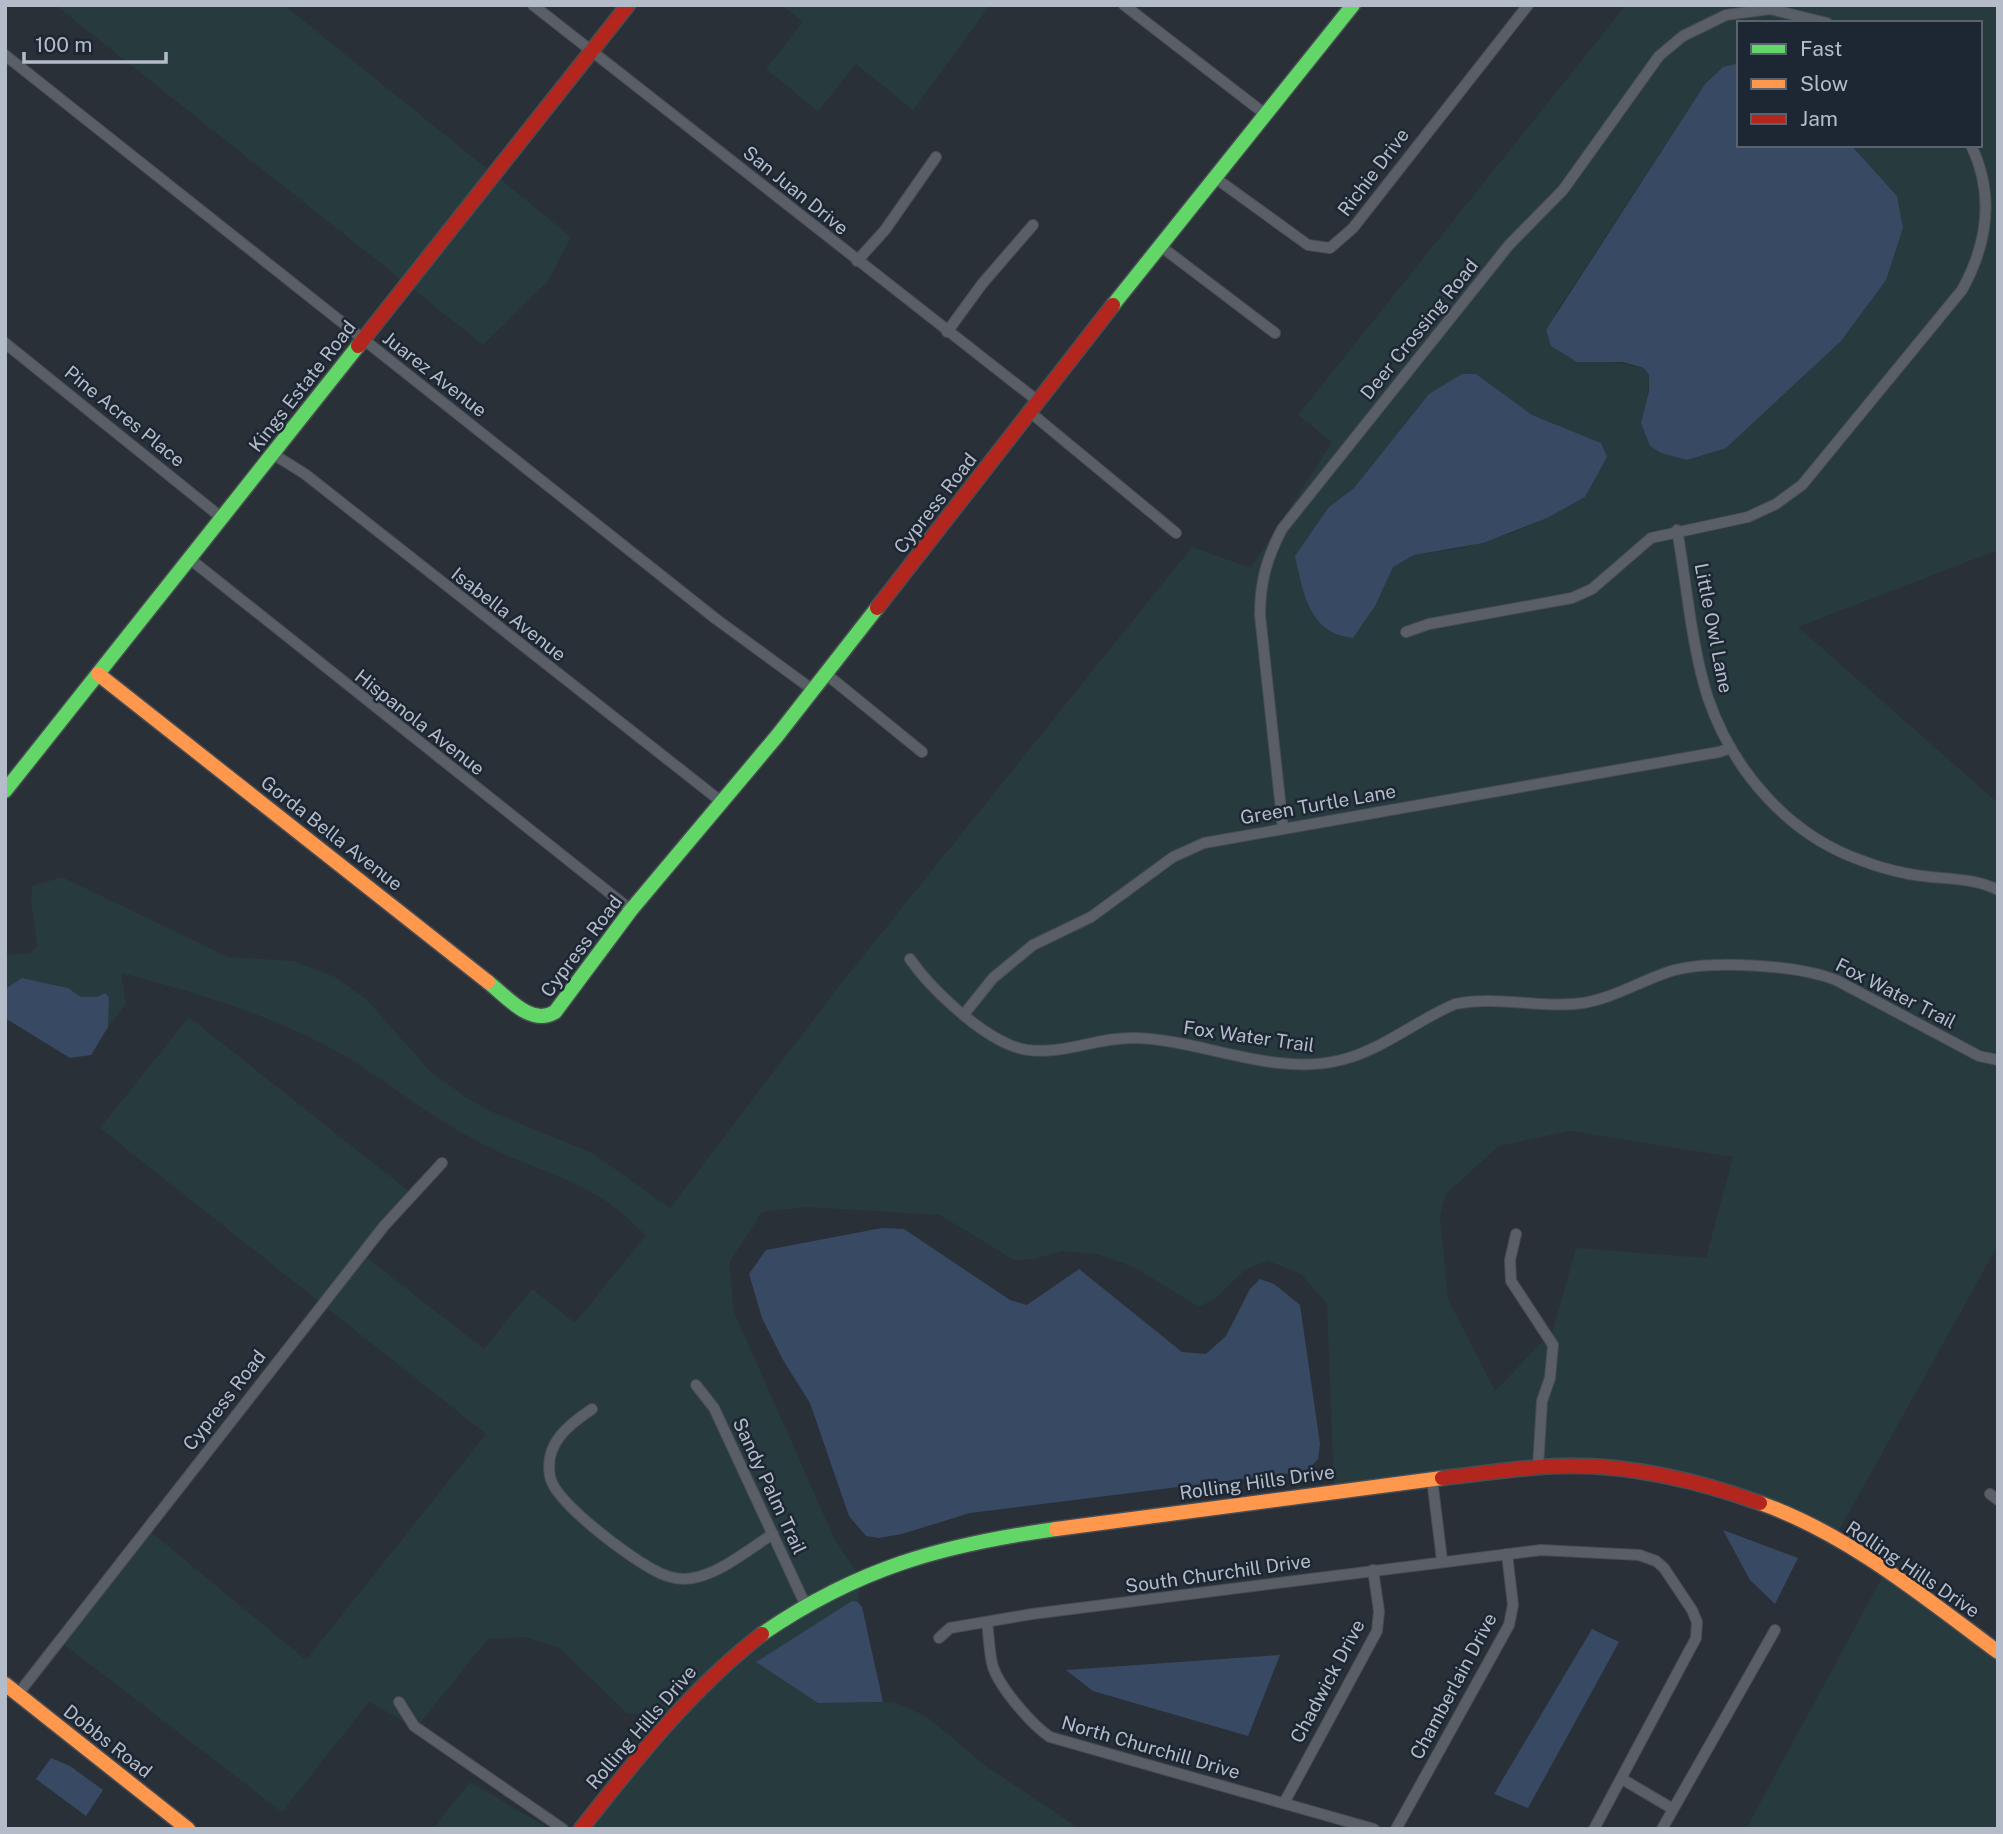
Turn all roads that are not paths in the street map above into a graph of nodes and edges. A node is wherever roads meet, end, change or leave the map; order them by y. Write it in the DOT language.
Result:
graph roads {
  1 [pos="533,5"];
  2 [pos="628,5"];
  3 [pos="1124,5"];
  4 [pos="1353,5"];
  5 [pos="1528,5"];
  6 [pos="1819,21"];
  7 [pos="591,52"];
  8 [pos="5,55"];
  9 [pos="1265,114"];
  10 [pos="1972,147"];
  11 [pos="936,157"];
  12 [pos="1214,177"];
  13 [pos="1033,225"];
  14 [pos="1159,245"];
  15 [pos="857,261"];
  16 [pos="947,332"];
  17 [pos="1275,333"];
  18 [pos="363,340"];
  19 [pos="5,343"];
  20 [pos="1035,407"];
  21 [pos="273,454"];
  22 [pos="222,518"];
  23 [pos="1677,530"];
  24 [pos="1176,533"];
  25 [pos="190,559"];
  26 [pos="1406,632"];
  27 [pos="98,674"];
  28 [pos="826,674"];
  29 [pos="813,690"];
  30 [pos="1731,748"];
  31 [pos="922,752"];
  32 [pos="5,791"];
  33 [pos="723,803"];
  34 [pos="1283,828"];
  35 [pos="1998,890"];
  36 [pos="631,910"];
  37 [pos="910,959"];
  38 [pos="965,1013"];
  39 [pos="543,1018"];
  40 [pos="1998,1059"];
  41 [pos="442,1163"];
  42 [pos="1516,1234"];
  43 [pos="696,1385"];
  44 [pos="592,1409"];
  45 [pos="1538,1467"];
  46 [pos="1432,1479"];
  47 [pos="773,1534"];
  48 [pos="1507,1554"];
  49 [pos="1442,1560"];
  50 [pos="1373,1570"];
  51 [pos="806,1606"];
  52 [pos="987,1622"];
  53 [pos="1775,1630"];
  54 [pos="939,1638"];
  55 [pos="1998,1651"];
  56 [pos="5,1684"];
  57 [pos="18,1694"];
  58 [pos="398,1702"];
  59 [pos="1622,1779"];
  60 [pos="1283,1803"];
  61 [pos="1673,1809"];
  62 [pos="188,1829"];
  63 [pos="563,1829"];
  64 [pos="581,1829"];
  65 [pos="1374,1829"];
  66 [pos="1396,1829"];
  67 [pos="1594,1829"];
  68 [pos="1662,1829"];
  1 -- 7 [label="street, San Juan Drive"];
  2 -- 7 [label="street, Kings Estate Road"];
  3 -- 9 [label="street"];
  4 -- 9 [label="street, Cypress Road"];
  5 -- 12 [label="street, Richie Drive"];
  6 -- 34 [label="street, Deer Crossing Road"];
  7 -- 15 [label="street, San Juan Drive"];
  7 -- 18 [label="street, Kings Estate Road"];
  8 -- 18 [label="street, Juarez Avenue"];
  9 -- 12 [label="street, Cypress Road"];
  10 -- 23 [label="street"];
  11 -- 15 [label="street"];
  12 -- 14 [label="street, Cypress Road"];
  13 -- 16 [label="street"];
  14 -- 17 [label="street"];
  14 -- 20 [label="street, Cypress Road"];
  15 -- 16 [label="street, San Juan Drive"];
  16 -- 20 [label="street, San Juan Drive"];
  18 -- 21 [label="street, Kings Estate Road"];
  18 -- 29 [label="street, Juarez Avenue"];
  19 -- 22 [label="street, Pine Acres Place"];
  20 -- 24 [label="street, San Juan Drive"];
  20 -- 28 [label="street, Cypress Road"];
  21 -- 22 [label="street, Kings Estate Road"];
  21 -- 33 [label="street, Isabella Avenue"];
  22 -- 25 [label="street, Kings Estate Road"];
  23 -- 26 [label="street"];
  23 -- 30 [label="street, Little Owl Lane"];
  25 -- 27 [label="street, Kings Estate Road"];
  25 -- 36 [label="street, Hispanola Avenue"];
  27 -- 32 [label="street, Kings Estate Road"];
  27 -- 39 [label="street, Gorda Bella Avenue"];
  28 -- 29 [label="street, Cypress Road"];
  28 -- 31 [label="street"];
  29 -- 33 [label="street, Cypress Road"];
  30 -- 34 [label="street, Green Turtle Lane"];
  30 -- 35 [label="street, Little Owl Lane"];
  33 -- 36 [label="street, Cypress Road"];
  34 -- 38 [label="street, Green Turtle Lane"];
  36 -- 39 [label="street, Cypress Road"];
  37 -- 38 [label="street, Fox Water Trail"];
  38 -- 40 [label="street, Fox Water Trail"];
  41 -- 57 [label="street, Cypress Road"];
  42 -- 45 [label="street"];
  43 -- 47 [label="street, Sandy Palm Trail"];
  44 -- 47 [label="street"];
  45 -- 46 [label="street, Rolling Hills Drive"];
  45 -- 55 [label="street, Rolling Hills Drive"];
  46 -- 49 [label="street"];
  46 -- 51 [label="street, Rolling Hills Drive"];
  47 -- 51 [label="street, Sandy Palm Trail"];
  48 -- 49 [label="street, South Churchill Drive"];
  48 -- 59 [label="street"];
  48 -- 66 [label="street, Chamberlain Drive"];
  49 -- 50 [label="street, South Churchill Drive"];
  50 -- 52 [label="street, South Churchill Drive"];
  50 -- 60 [label="street, Chadwick Drive"];
  51 -- 64 [label="street, Rolling Hills Drive"];
  52 -- 54 [label="street, South Churchill Drive"];
  52 -- 60 [label="street, North Churchill Drive"];
  53 -- 61 [label="street"];
  56 -- 57 [label="street, Dobbs Road"];
  57 -- 62 [label="street, Dobbs Road"];
  58 -- 63 [label="street"];
  59 -- 61 [label="street"];
  59 -- 67 [label="street"];
  60 -- 65 [label="street, North Churchill Drive"];
  61 -- 68 [label="street"];
}
